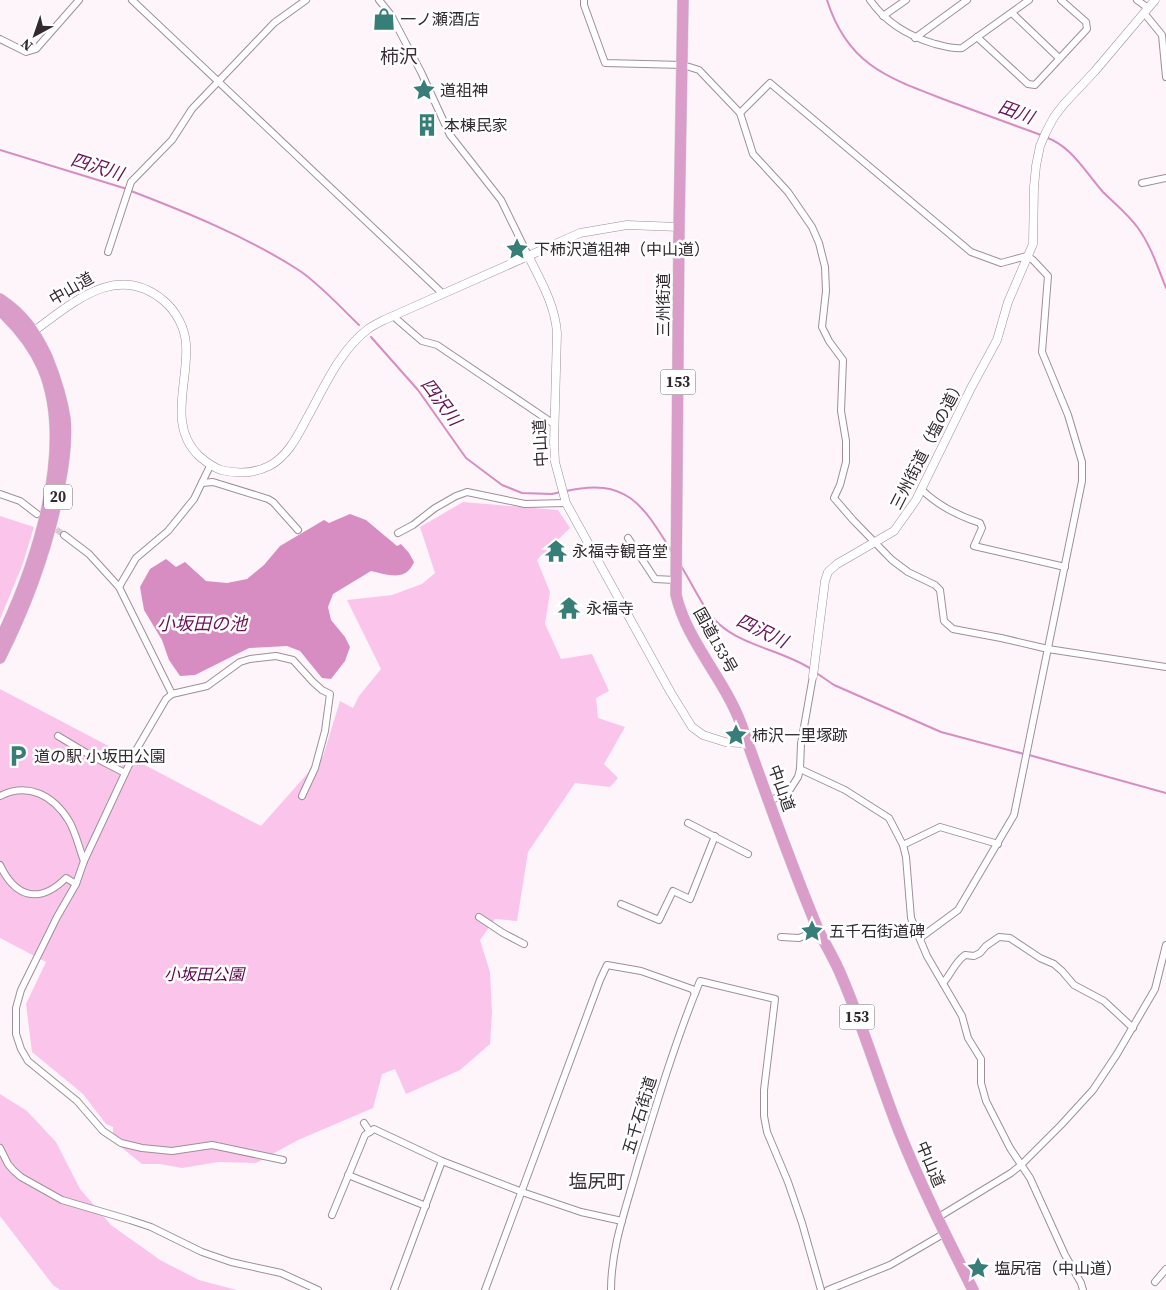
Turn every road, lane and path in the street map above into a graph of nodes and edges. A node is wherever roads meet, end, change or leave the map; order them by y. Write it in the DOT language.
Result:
graph roads {
  1 [pos="79,0"];
  2 [pos="132,0"];
  3 [pos="306,0"];
  4 [pos="379,0"];
  5 [pos="584,0"];
  6 [pos="683,0"];
  7 [pos="870,0"];
  8 [pos="906,0"];
  9 [pos="967,0"];
  10 [pos="1029,0"];
  11 [pos="1061,0"];
  12 [pos="1137,0"];
  13 [pos="1155,0"];
  14 [pos="1146,11"];
  15 [pos="1012,13"];
  16 [pos="883,16"];
  17 [pos="915,38"];
  18 [pos="978,38"];
  19 [pos="0,39"];
  20 [pos="1060,58"];
  21 [pos="683,65"];
  22 [pos="1166,77"];
  23 [pos="218,81"];
  24 [pos="740,113"];
  25 [pos="1166,178"];
  26 [pos="1142,183"];
  27 [pos="679,227"];
  28 [pos="108,252"];
  29 [pos="528,255"];
  30 [pos="1027,256"];
  31 [pos="442,293"];
  32 [pos="0,299"];
  33 [pos="0,310"];
  34 [pos="393,316"];
  35 [pos="30,334"];
  36 [pos="554,424"];
  37 [pos="210,466"];
  38 [pos="202,483"];
  39 [pos="921,490"];
  40 [pos="0,494"];
  41 [pos="565,500"];
  42 [pos="37,514"];
  43 [pos="298,530"];
  44 [pos="398,533"];
  45 [pos="64,535"];
  46 [pos="628,538"];
  47 [pos="875,542"];
  48 [pos="676,550"];
  49 [pos="1065,566"];
  50 [pos="676,576"];
  51 [pos="119,587"];
  52 [pos="0,640"];
  53 [pos="1048,649"];
  54 [pos="0,658"];
  55 [pos="1166,667"];
  56 [pos="813,676"];
  57 [pos="172,694"];
  58 [pos="58,736"];
  59 [pos="747,741"];
  60 [pos="800,769"];
  61 [pos="125,773"];
  62 [pos="0,796"];
  63 [pos="302,796"];
  64 [pos="770,801"];
  65 [pos="688,824"];
  66 [pos="715,836"];
  67 [pos="998,844"];
  68 [pos="904,845"];
  69 [pos="748,854"];
  70 [pos="84,861"];
  71 [pos="0,865"];
  72 [pos="76,884"];
  73 [pos="622,904"];
  74 [pos="479,917"];
  75 [pos="819,930"];
  76 [pos="781,937"];
  77 [pos="920,938"];
  78 [pos="524,944"];
  79 [pos="1166,945"];
  80 [pos="1163,974"];
  81 [pos="943,983"];
  82 [pos="695,993"];
  83 [pos="1133,1028"];
  84 [pos="364,1123"];
  85 [pos="370,1132"];
  86 [pos="0,1148"];
  87 [pos="283,1160"];
  88 [pos="442,1160"];
  89 [pos="1021,1165"];
  90 [pos="348,1175"];
  91 [pos="521,1190"];
  92 [pos="426,1206"];
  93 [pos="332,1215"];
  94 [pos="936,1218"];
  95 [pos="622,1221"];
  96 [pos="945,1233"];
  97 [pos="1166,1269"];
  98 [pos="1155,1282"];
  99 [pos="840,1288"];
  100 [pos="318,1290"];
  101 [pos="394,1290"];
  102 [pos="485,1290"];
  103 [pos="611,1290"];
  104 [pos="821,1290"];
  105 [pos="828,1290"];
  106 [pos="973,1290"];
  107 [pos="1083,1290"];
  1 -- 19 [label="street"];
  2 -- 23 [label="street"];
  3 -- 23 [label="street"];
  4 -- 29 [label="street, 中山道"];
  5 -- 21 [label="street"];
  6 -- 21 [label="highway, 三州街道 / 153"];
  7 -- 16 [label="street"];
  8 -- 16 [label="street"];
  9 -- 17 [label="street"];
  10 -- 15 [label="street"];
  11 -- 20 [label="street"];
  12 -- 14 [label="street"];
  13 -- 14 [label="street"];
  14 -- 22 [label="street"];
  14 -- 30 [label="street, 三州街道（塩の道）"];
  15 -- 18 [label="street"];
  15 -- 20 [label="street"];
  16 -- 17 [label="street"];
  17 -- 18 [label="street"];
  18 -- 20 [label="street"];
  21 -- 24 [label="street"];
  21 -- 27 [label="highway, 三州街道 / 153"];
  23 -- 28 [label="street"];
  23 -- 31 [label="street"];
  24 -- 30 [label="street"];
  24 -- 47 [label="street"];
  25 -- 26 [label="street"];
  27 -- 29 [label="street"];
  27 -- 48 [label="highway, 三州街道 / 153"];
  29 -- 31 [label="street"];
  29 -- 36 [label="street, 中山道"];
  30 -- 39 [label="street, 三州街道（塩の道）"];
  30 -- 49 [label="street"];
  31 -- 34 [label="street"];
  32 -- 35 [label="highway, 20"];
  33 -- 35 [label="highway, 20"];
  34 -- 36 [label="street"];
  34 -- 37 [label="street"];
  35 -- 37 [label="street, 中山道"];
  35 -- 52 [label="highway, 20"];
  35 -- 54 [label="highway, 20"];
  36 -- 41 [label="street, 中山道"];
  37 -- 38 [label="street"];
  38 -- 43 [label="street"];
  38 -- 51 [label="street"];
  39 -- 47 [label="street, 三州街道（塩の道）"];
  39 -- 49 [label="street"];
  40 -- 42 [label="street"];
  41 -- 44 [label="street"];
  41 -- 59 [label="street, 中山道"];
  45 -- 51 [label="street"];
  46 -- 50 [label="street"];
  47 -- 53 [label="street"];
  47 -- 56 [label="street, 三州街道（塩の道）"];
  48 -- 50 [label="highway, 国道153号 / 153"];
  49 -- 53 [label="street"];
  50 -- 59 [label="highway, 国道153号 / 153"];
  51 -- 57 [label="street"];
  53 -- 55 [label="street"];
  53 -- 67 [label="street"];
  56 -- 60 [label="street, 三州街道（塩の道）"];
  57 -- 61 [label="street"];
  57 -- 63 [label="street"];
  58 -- 61 [label="street"];
  59 -- 64 [label="highway, 中山道 / 153"];
  60 -- 64 [label="street, 三州街道（塩の道）"];
  60 -- 68 [label="street"];
  61 -- 70 [label="street"];
  62 -- 70 [label="street"];
  64 -- 75 [label="highway, 中山道 / 153"];
  65 -- 66 [label="street"];
  66 -- 69 [label="street"];
  66 -- 73 [label="street"];
  67 -- 68 [label="street"];
  67 -- 77 [label="street"];
  68 -- 77 [label="street"];
  70 -- 72 [label="street"];
  71 -- 72 [label="street"];
  72 -- 87 [label="street"];
  74 -- 78 [label="street"];
  75 -- 76 [label="street"];
  75 -- 94 [label="highway, 中山道 / 153"];
  77 -- 81 [label="street"];
  79 -- 80 [label="street"];
  80 -- 83 [label="street"];
  81 -- 83 [label="street"];
  81 -- 89 [label="street"];
  82 -- 91 [label="street"];
  82 -- 95 [label="street, 五千石街道"];
  82 -- 104 [label="street, 五千石街道"];
  83 -- 89 [label="street"];
  84 -- 85 [label="street"];
  85 -- 88 [label="street"];
  85 -- 90 [label="street"];
  86 -- 100 [label="street"];
  88 -- 91 [label="street"];
  88 -- 92 [label="street"];
  89 -- 94 [label="street"];
  89 -- 107 [label="street"];
  90 -- 92 [label="street"];
  90 -- 93 [label="street"];
  91 -- 95 [label="street"];
  91 -- 102 [label="street"];
  92 -- 101 [label="street"];
  94 -- 96 [label="highway, 中山道 / 153"];
  95 -- 103 [label="street, 五千石街道"];
  96 -- 99 [label="street"];
  96 -- 106 [label="highway, 中山道 / 153"];
  97 -- 98 [label="street"];
  99 -- 105 [label="street"];
}
